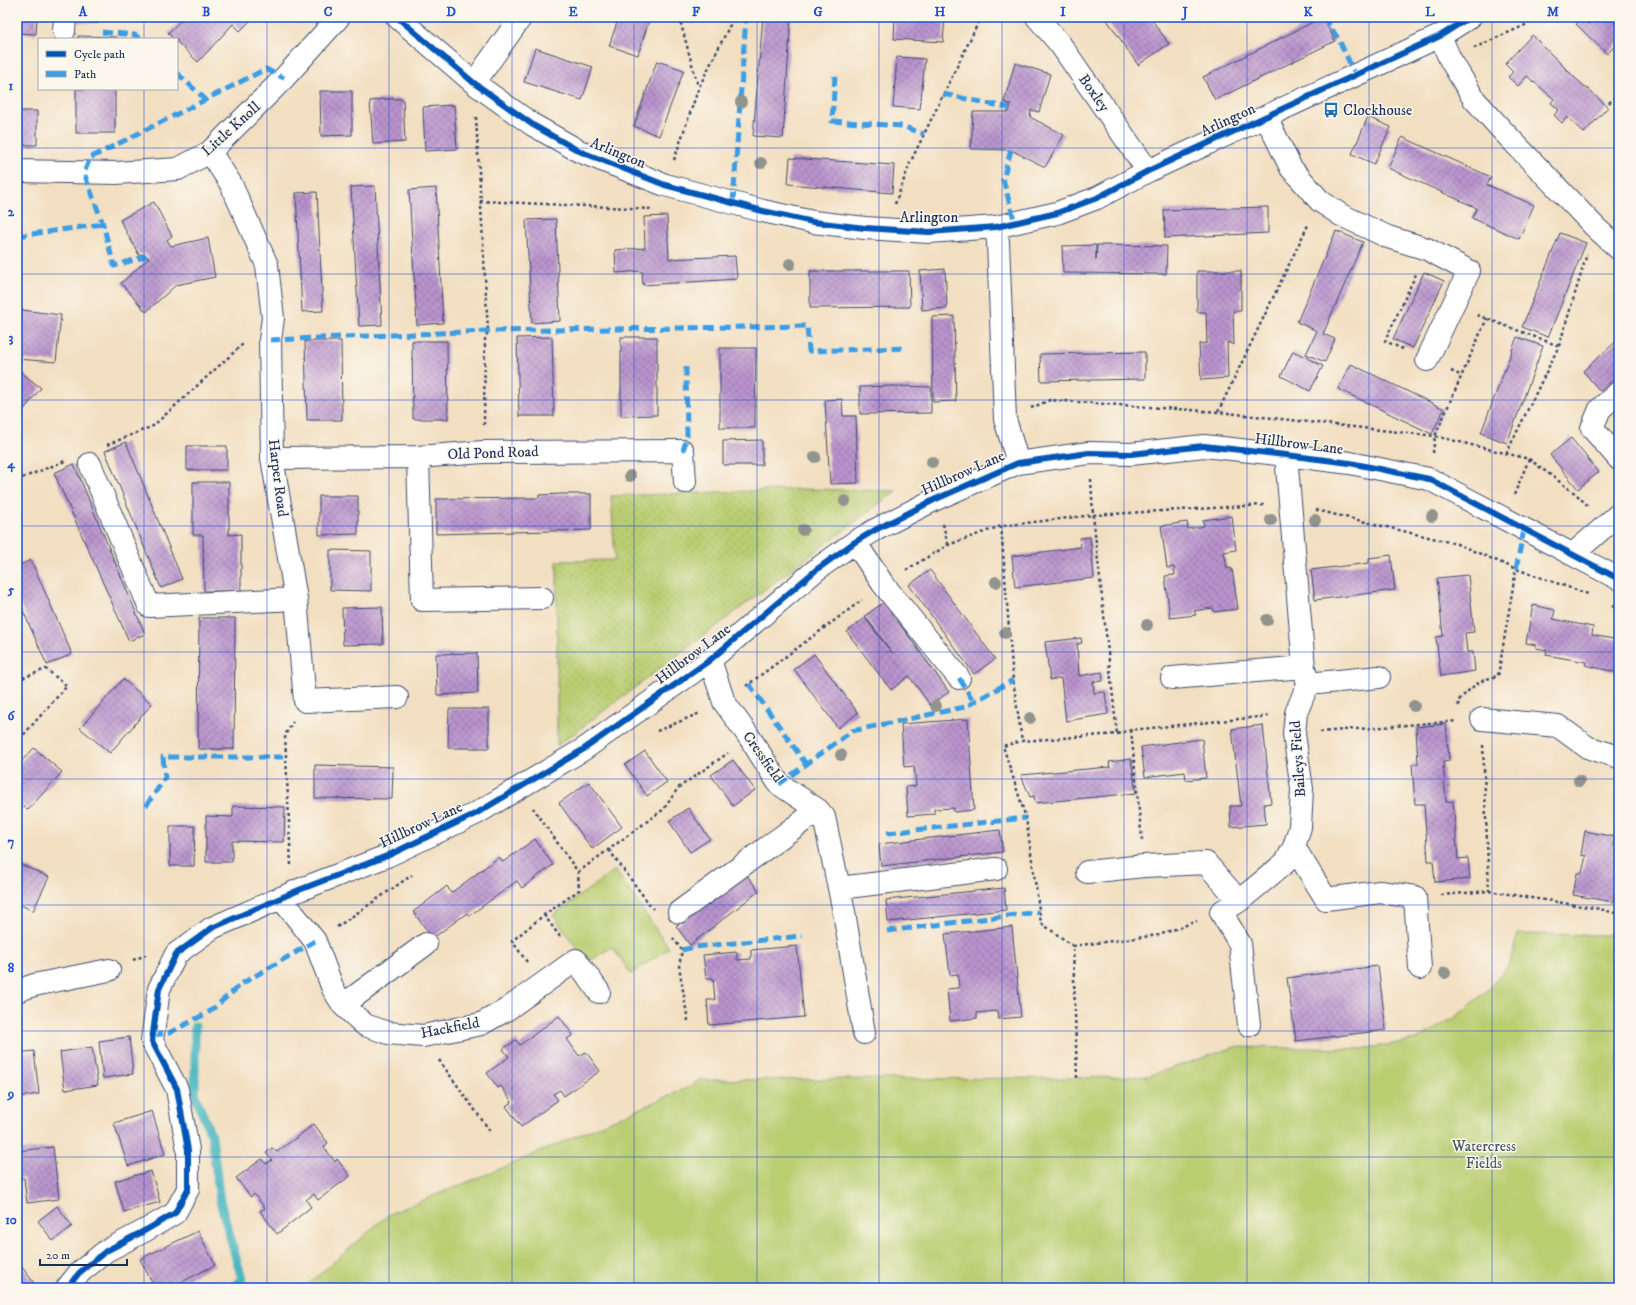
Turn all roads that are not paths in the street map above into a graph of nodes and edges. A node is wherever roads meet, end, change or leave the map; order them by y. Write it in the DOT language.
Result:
graph roads {
  1 [pos="339,17"];
  2 [pos="397,17"];
  3 [pos="522,17"];
  4 [pos="1037,17"];
  5 [pos="1470,17"];
  6 [pos="1440,36"];
  7 [pos="474,83"];
  8 [pos="1266,117"];
  9 [pos="210,152"];
  10 [pos="17,171"];
  11 [pos="1148,171"];
  12 [pos="996,227"];
  13 [pos="1619,249"];
  14 [pos="1427,360"];
  15 [pos="1619,392"];
  16 [pos="1286,455"];
  17 [pos="418,457"];
  18 [pos="272,458"];
  19 [pos="1619,459"];
  20 [pos="1018,463"];
  21 [pos="90,464"];
  22 [pos="685,482"];
  23 [pos="1612,520"];
  24 [pos="855,542"];
  25 [pos="1574,554"];
  26 [pos="1619,579"];
  27 [pos="542,598"];
  28 [pos="296,599"];
  29 [pos="710,660"];
  30 [pos="1306,676"];
  31 [pos="1379,677"];
  32 [pos="958,678"];
  33 [pos="1172,678"];
  34 [pos="397,697"];
  35 [pos="1482,719"];
  36 [pos="1619,757"];
  37 [pos="818,810"];
  38 [pos="1294,847"];
  39 [pos="996,869"];
  40 [pos="1087,872"];
  41 [pos="839,888"];
  42 [pos="290,894"];
  43 [pos="1239,901"];
  44 [pos="679,912"];
  45 [pos="426,944"];
  46 [pos="1420,968"];
  47 [pos="109,970"];
  48 [pos="17,991"];
  49 [pos="599,992"];
  50 [pos="344,1005"];
  51 [pos="1249,1025"];
  52 [pos="864,1033"];
  53 [pos="67,1288"];
  1 -- 9 [label="street, Little Knoll"];
  2 -- 7 [label="street, Arlington"];
  3 -- 7 [label="street"];
  4 -- 11 [label="street, Boxley"];
  5 -- 6 [label="street, Arlington"];
  6 -- 8 [label="street, Arlington"];
  6 -- 13 [label="street"];
  7 -- 12 [label="street, Arlington"];
  8 -- 11 [label="street, Arlington"];
  8 -- 14 [label="street"];
  9 -- 10 [label="street, Little Knoll"];
  9 -- 18 [label="street, Harper Road"];
  11 -- 12 [label="street, Arlington"];
  12 -- 20 [label="street"];
  15 -- 19 [label="street"];
  16 -- 20 [label="street, Hillbrow Lane"];
  16 -- 25 [label="street, Hillbrow Lane"];
  16 -- 30 [label="street, Baileys Field"];
  17 -- 18 [label="street, Old Pond Road"];
  17 -- 22 [label="street, Old Pond Road"];
  17 -- 27 [label="street"];
  18 -- 28 [label="street, Harper Road"];
  20 -- 24 [label="street, Hillbrow Lane"];
  21 -- 28 [label="street"];
  23 -- 25 [label="street"];
  24 -- 29 [label="street, Hillbrow Lane"];
  24 -- 32 [label="street"];
  25 -- 26 [label="street, Hillbrow Lane"];
  28 -- 34 [label="street, Harper Road"];
  29 -- 37 [label="street, Cressfield"];
  29 -- 42 [label="street, Hillbrow Lane"];
  30 -- 31 [label="street"];
  30 -- 33 [label="street"];
  30 -- 38 [label="street, Baileys Field"];
  35 -- 36 [label="street"];
  37 -- 41 [label="street"];
  37 -- 44 [label="street"];
  38 -- 43 [label="street, Baileys Field"];
  38 -- 46 [label="street"];
  39 -- 41 [label="street"];
  40 -- 43 [label="street"];
  41 -- 52 [label="street"];
  42 -- 50 [label="street, Hackfield"];
  42 -- 53 [label="street, Hillbrow Lane"];
  43 -- 51 [label="street, Baileys Field"];
  45 -- 50 [label="street"];
  47 -- 48 [label="street"];
  49 -- 50 [label="street, Hackfield"];
}
